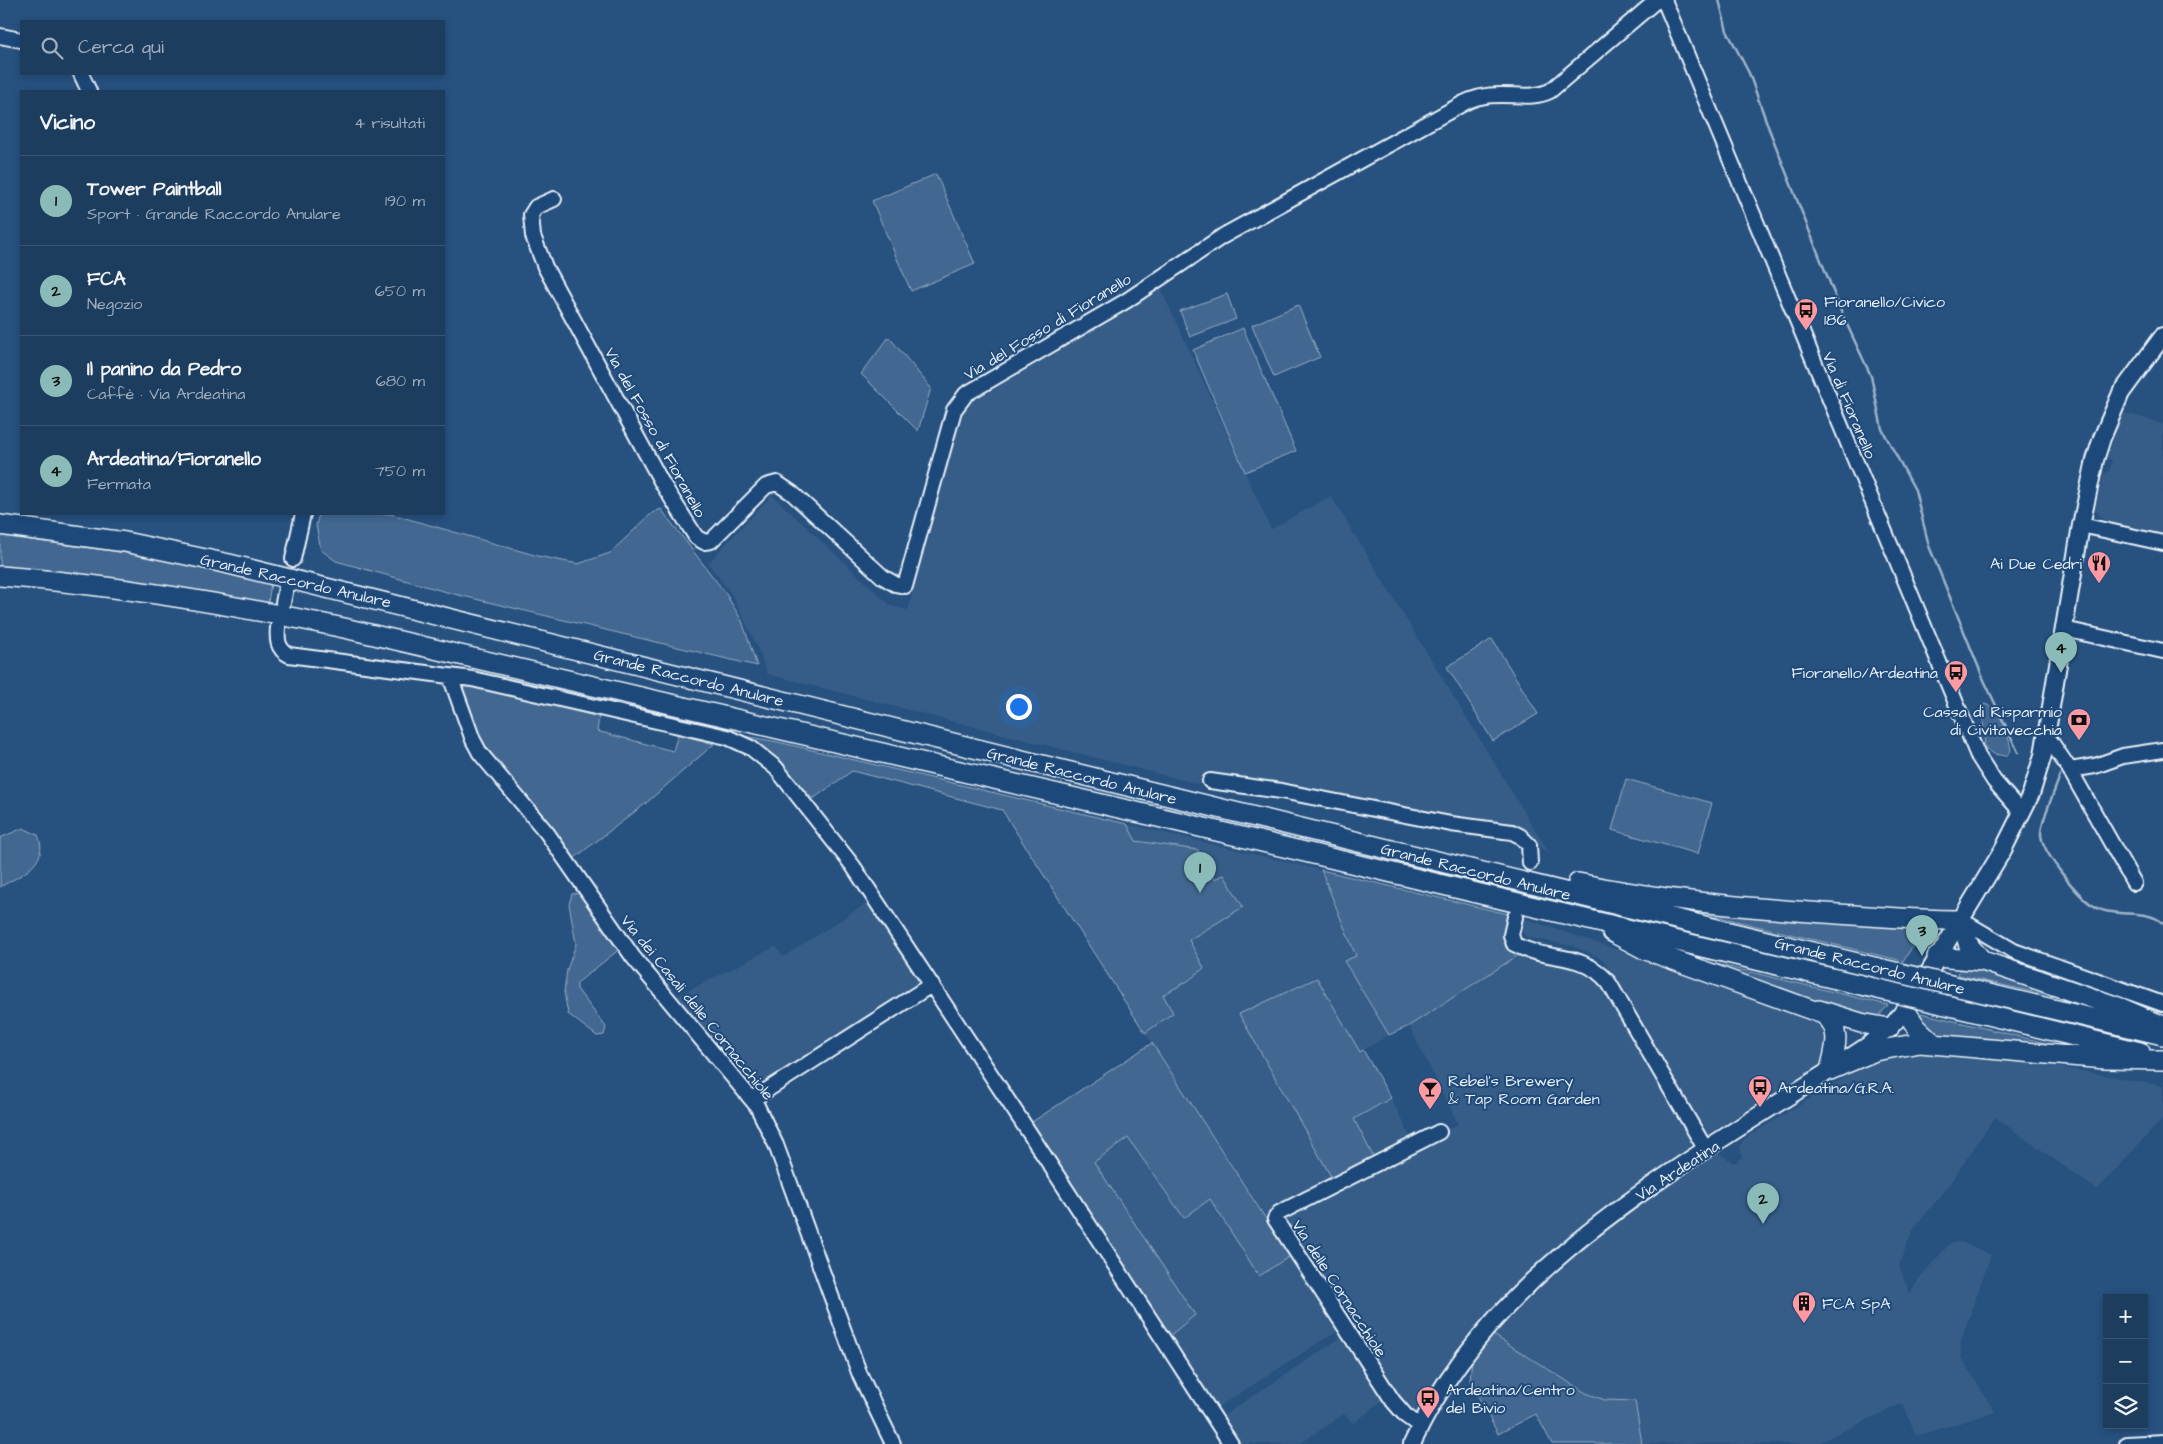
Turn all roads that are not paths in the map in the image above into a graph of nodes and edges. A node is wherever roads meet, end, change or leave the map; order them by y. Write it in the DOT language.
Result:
graph roads {
  1 [pos="1657,0"];
  2 [pos="1664,0"];
  3 [pos="0,36"];
  4 [pos="20,40"];
  5 [pos="81,75"];
  6 [pos="89,90"];
  7 [pos="554,199"];
  8 [pos="2163,336"];
  9 [pos="303,515"];
  10 [pos="0,525"];
  11 [pos="2082,525"];
  12 [pos="2163,543"];
  13 [pos="293,559"];
  14 [pos="0,576"];
  15 [pos="287,582"];
  16 [pos="283,603"];
  17 [pos="278,627"];
  18 [pos="2064,629"];
  19 [pos="2163,651"];
  20 [pos="450,676"];
  21 [pos="2046,736"];
  22 [pos="2163,750"];
  23 [pos="2070,770"];
  24 [pos="1210,780"];
  25 [pos="2022,813"];
  26 [pos="1443,863"];
  27 [pos="1530,863"];
  28 [pos="2134,883"];
  29 [pos="1515,917"];
  30 [pos="1961,920"];
  31 [pos="1593,921"];
  32 [pos="1937,956"];
  33 [pos="1983,960"];
  34 [pos="931,985"];
  35 [pos="2163,1004"];
  36 [pos="1809,1007"];
  37 [pos="1905,1010"];
  38 [pos="2163,1026"];
  39 [pos="1889,1028"];
  40 [pos="2163,1035"];
  41 [pos="1934,1044"];
  42 [pos="2163,1059"];
  43 [pos="1830,1070"];
  44 [pos="753,1099"];
  45 [pos="1439,1132"];
  46 [pos="1706,1150"];
  47 [pos="1420,1426"];
  48 [pos="2163,1442"];
  49 [pos="893,1444"];
  50 [pos="1231,1444"];
  51 [pos="1412,1444"];
  52 [pos="2127,1444"];
  1 -- 7 [label="street, Via del Fosso di Fioranello"];
  2 -- 25 [label="street, Via di Fioranello"];
  3 -- 4 [label="street"];
  5 -- 6 [label="street"];
  8 -- 11 [label="main road, Via Ardeatina"];
  9 -- 13 [label="street"];
  10 -- 26 [label="highway, Grande Raccordo Anulare"];
  11 -- 12 [label="street"];
  11 -- 18 [label="main road, Via Ardeatina"];
  14 -- 31 [label="highway, Grande Raccordo Anulare"];
  15 -- 16 [label="street"];
  17 -- 20 [label="street"];
  18 -- 19 [label="street"];
  18 -- 21 [label="main road, Via Ardeatina"];
  20 -- 34 [label="street"];
  20 -- 44 [label="street, Via dei Casali delle Cornacchiole"];
  21 -- 23 [label="street"];
  21 -- 25 [label="main road, Via Ardeatina"];
  22 -- 23 [label="street"];
  23 -- 28 [label="street"];
  24 -- 27 [label="street"];
  25 -- 30 [label="main road, Via Ardeatina"];
  26 -- 30 [label="highway"];
  26 -- 40 [label="highway, Grande Raccordo Anulare, bridge"];
  29 -- 46 [label="street"];
  30 -- 32 [label="main road, Via Ardeatina"];
  30 -- 33 [label="highway"];
  30 -- 35 [label="street"];
  31 -- 36 [label="highway"];
  31 -- 42 [label="highway, Grande Raccordo Anulare, bridge"];
  32 -- 33 [label="highway"];
  32 -- 37 [label="main road, Via Ardeatina"];
  33 -- 38 [label="highway"];
  34 -- 44 [label="street"];
  34 -- 50 [label="street"];
  36 -- 39 [label="highway"];
  36 -- 43 [label="highway"];
  37 -- 39 [label="main road, Via Ardeatina"];
  37 -- 41 [label="highway"];
  39 -- 43 [label="main road, Via Ardeatina"];
  41 -- 42 [label="highway"];
  41 -- 43 [label="highway"];
  43 -- 46 [label="main road, Via Ardeatina"];
  44 -- 49 [label="street, Via dei Casali delle Cornacchiole"];
  45 -- 47 [label="street, Via delle Cornacchiole"];
  46 -- 47 [label="main road, Via Ardeatina"];
  47 -- 51 [label="main road, Via Ardeatina"];
  48 -- 52 [label="street"];
}
